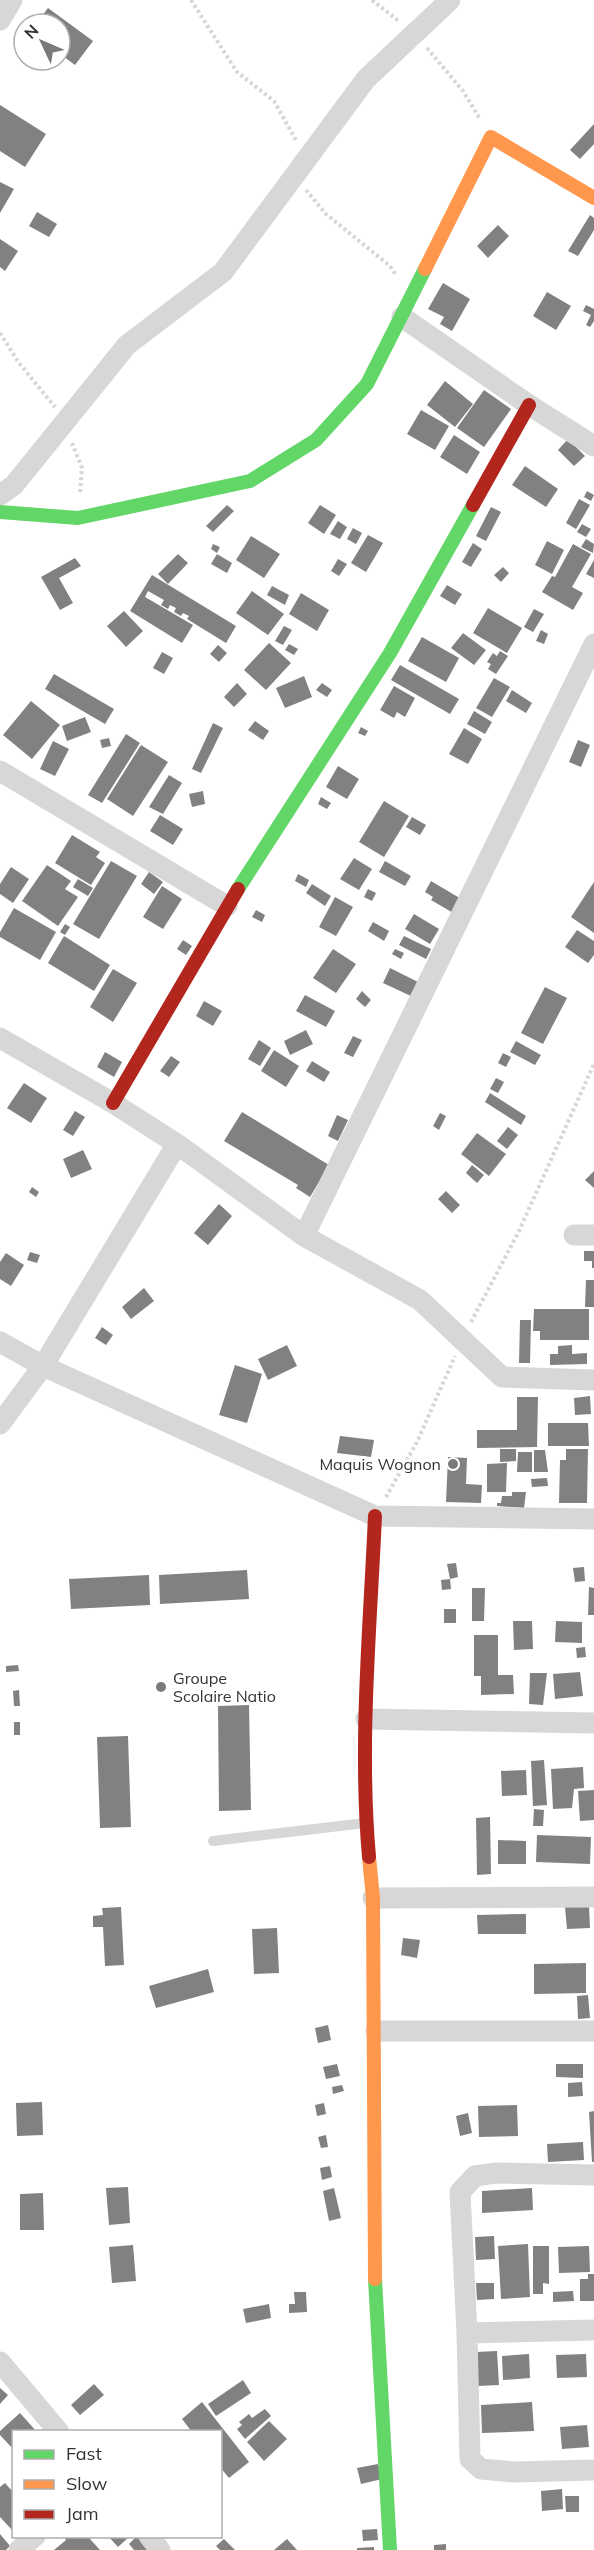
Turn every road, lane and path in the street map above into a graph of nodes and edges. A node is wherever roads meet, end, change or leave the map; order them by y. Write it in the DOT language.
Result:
graph roads {
  1 [pos="12,0"];
  2 [pos="372,0"];
  3 [pos="450,0"];
  4 [pos="0,20"];
  5 [pos="414,34"];
  6 [pos="491,137"];
  7 [pos="594,198"];
  8 [pos="402,317"];
  9 [pos="529,405"];
  10 [pos="594,446"];
  11 [pos="0,495"];
  12 [pos="0,512"];
  13 [pos="594,644"];
  14 [pos="0,771"];
  15 [pos="227,906"];
  16 [pos="0,1038"];
  17 [pos="594,1064"];
  18 [pos="113,1103"];
  19 [pos="177,1144"];
  20 [pos="304,1236"];
  21 [pos="462,1339"];
  22 [pos="0,1342"];
  23 [pos="43,1366"];
  24 [pos="594,1380"];
  25 [pos="0,1424"];
  26 [pos="375,1516"];
  27 [pos="594,1519"];
  28 [pos="366,1719"];
  29 [pos="594,1723"];
  30 [pos="366,1823"];
  31 [pos="213,1841"];
  32 [pos="594,1897"];
  33 [pos="373,1898"];
  34 [pos="376,2031"];
  35 [pos="594,2031"];
  36 [pos="594,2175"];
  37 [pos="594,2330"];
  38 [pos="467,2333"];
  39 [pos="0,2362"];
  40 [pos="57,2430"];
  41 [pos="594,2470"];
  42 [pos="33,2538"];
  43 [pos="151,2538"];
  44 [pos="19,2550"];
  45 [pos="160,2550"];
  46 [pos="390,2550"];
  1 -- 4 [label="street"];
  2 -- 5 [label="path"];
  3 -- 5 [label="street"];
  5 -- 6 [label="path"];
  5 -- 11 [label="street"];
  6 -- 7 [label="street"];
  6 -- 8 [label="street"];
  8 -- 9 [label="street"];
  8 -- 12 [label="street"];
  9 -- 10 [label="street"];
  9 -- 15 [label="street"];
  13 -- 20 [label="street"];
  14 -- 15 [label="street"];
  15 -- 18 [label="street"];
  16 -- 18 [label="street"];
  17 -- 21 [label="path"];
  18 -- 19 [label="street"];
  19 -- 20 [label="street"];
  19 -- 23 [label="street"];
  20 -- 21 [label="street"];
  21 -- 24 [label="street"];
  21 -- 26 [label="path"];
  22 -- 23 [label="street"];
  23 -- 25 [label="street"];
  23 -- 26 [label="street"];
  26 -- 27 [label="street"];
  26 -- 28 [label="street"];
  28 -- 29 [label="street"];
  28 -- 30 [label="street"];
  30 -- 31 [label="lane"];
  30 -- 33 [label="street"];
  32 -- 33 [label="street"];
  33 -- 34 [label="street"];
  34 -- 35 [label="street"];
  34 -- 46 [label="street"];
  36 -- 38 [label="street"];
  37 -- 38 [label="street"];
  38 -- 41 [label="street"];
  39 -- 40 [label="street"];
  42 -- 44 [label="street"];
  43 -- 45 [label="street"];
}
